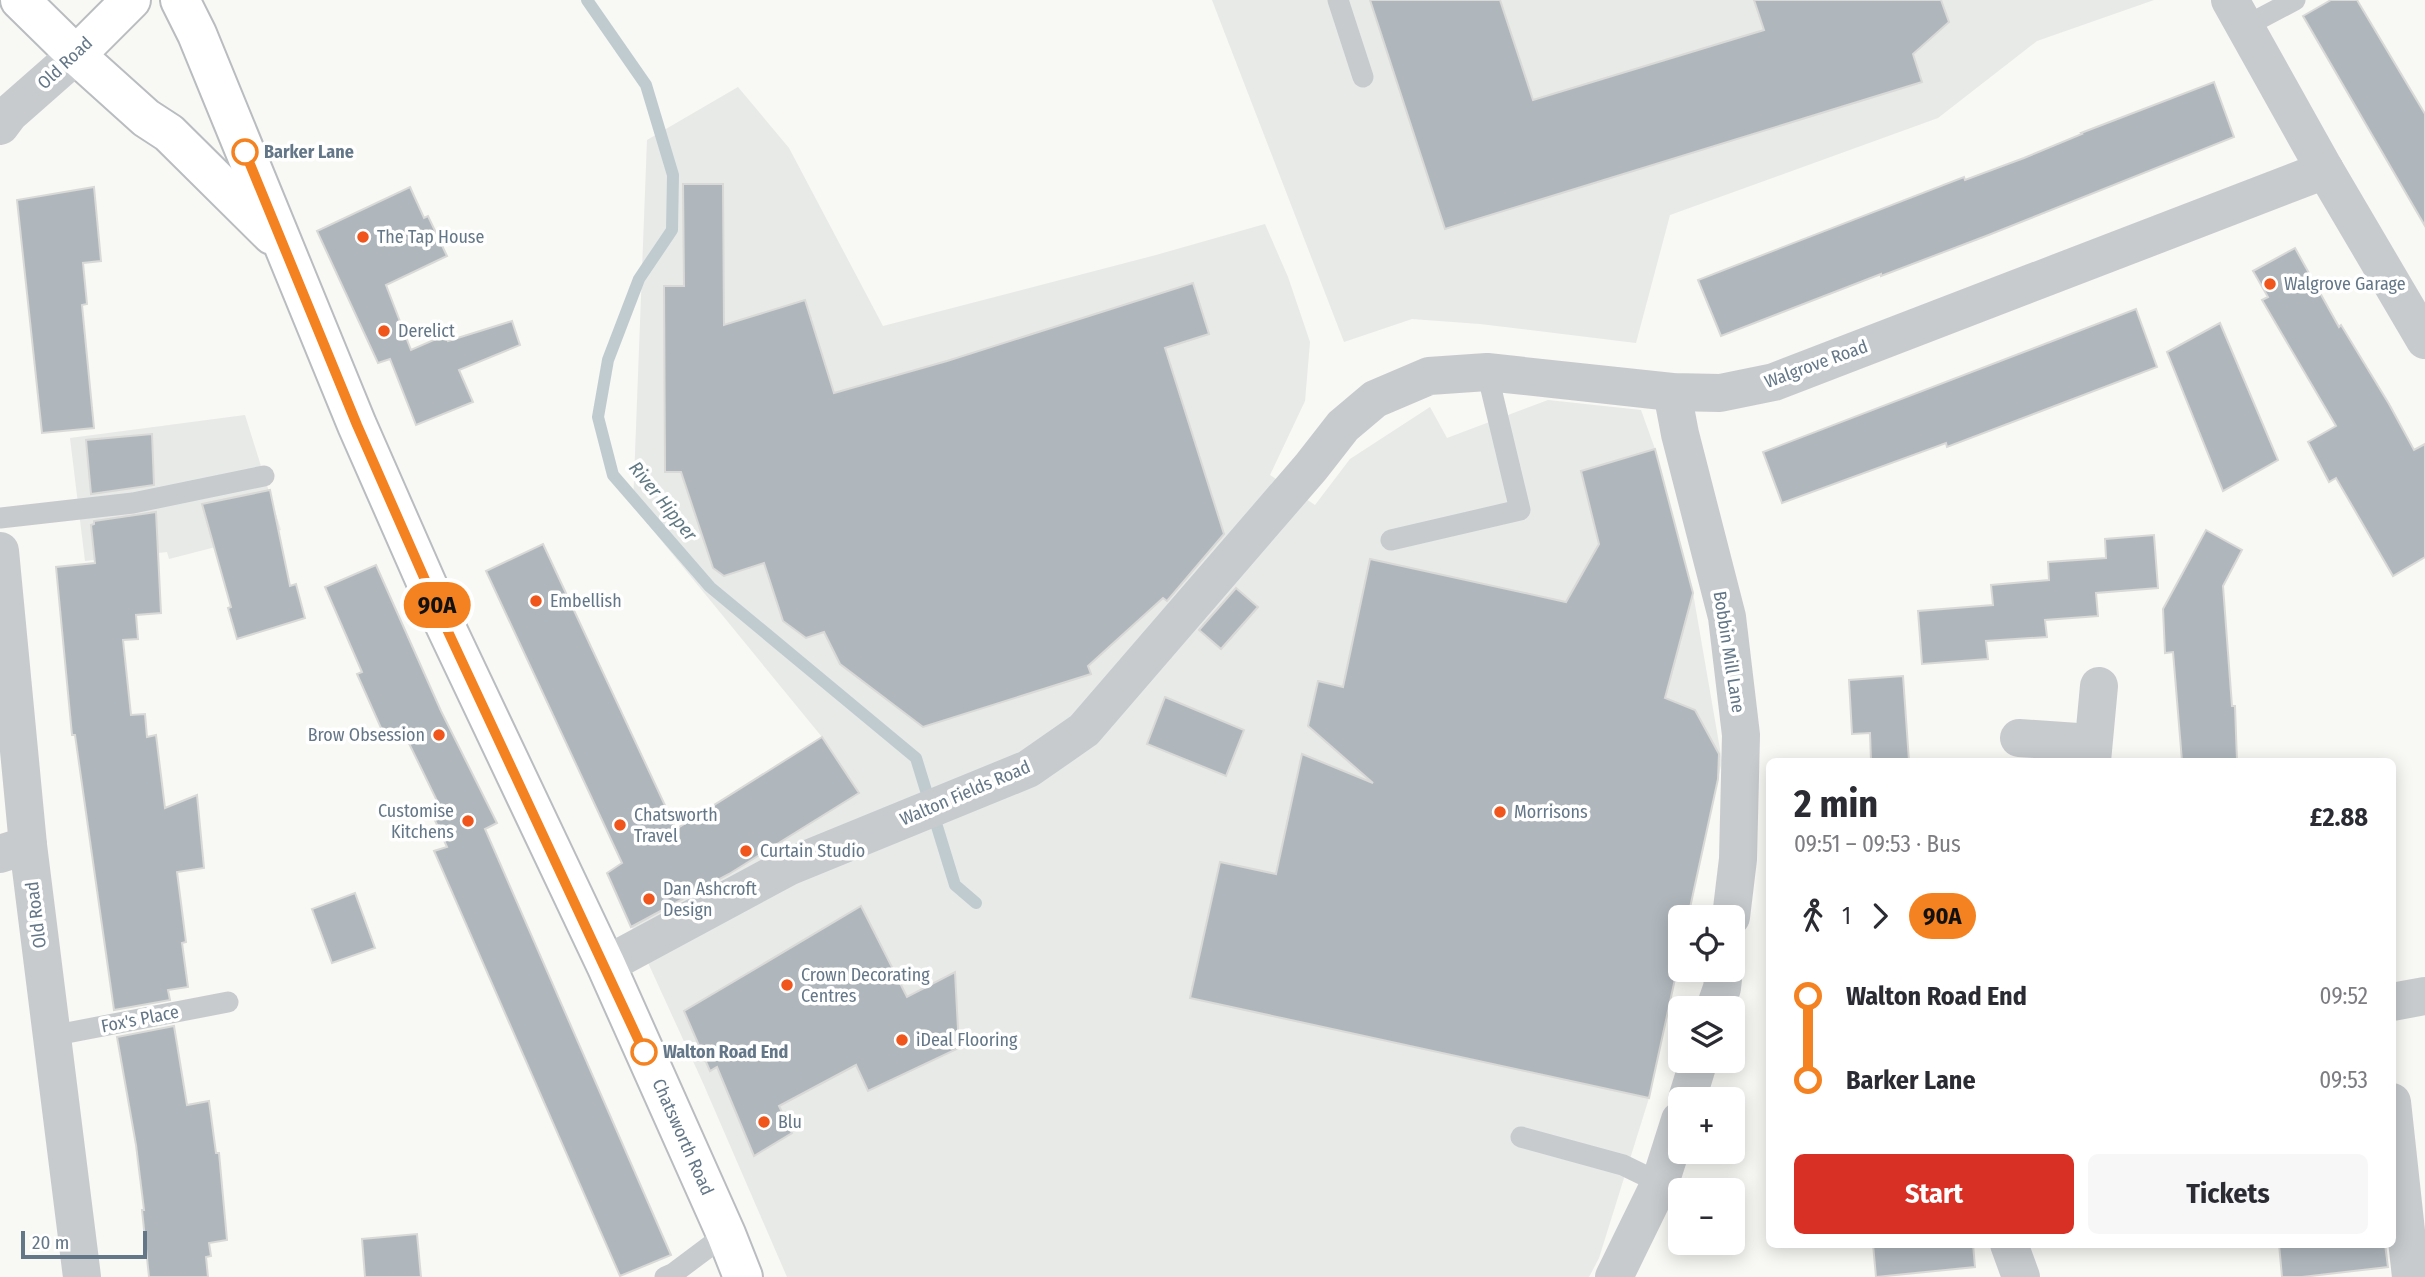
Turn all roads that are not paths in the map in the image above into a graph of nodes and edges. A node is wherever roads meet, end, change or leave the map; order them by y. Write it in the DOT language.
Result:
graph roads {
  1 [pos="19,0"];
  2 [pos="131,0"];
  3 [pos="180,0"];
  4 [pos="1338,0"];
  5 [pos="2295,0"];
  6 [pos="2237,13"];
  7 [pos="76,55"];
  8 [pos="1363,78"];
  9 [pos="0,127"];
  10 [pos="2325,170"];
  11 [pos="284,246"];
  12 [pos="2425,340"];
  13 [pos="1487,372"];
  14 [pos="1672,391"];
  15 [pos="1311,467"];
  16 [pos="264,476"];
  17 [pos="0,518"];
  18 [pos="1391,540"];
  19 [pos="0,551"];
  20 [pos="2,592"];
  21 [pos="2099,686"];
  22 [pos="2019,738"];
  23 [pos="2092,752"];
  24 [pos="14,849"];
  25 [pos="1732,905"];
  26 [pos="606,965"];
  27 [pos="2425,996"];
  28 [pos="2396,1001"];
  29 [pos="228,1002"];
  30 [pos="51,1036"];
  31 [pos="1521,1137"];
  32 [pos="2396,1139"];
  33 [pos="1668,1157"];
  34 [pos="1660,1182"];
  35 [pos="726,1234"];
  36 [pos="2010,1248"];
  37 [pos="82,1277"];
  38 [pos="665,1277"];
  39 [pos="743,1277"];
  40 [pos="1614,1277"];
  41 [pos="2021,1277"];
  42 [pos="2411,1277"];
  1 -- 7 [label="highway"];
  2 -- 7 [label="highway, Old Road"];
  3 -- 11 [label="highway, Chatsworth Road"];
  4 -- 8 [label="lane"];
  5 -- 6 [label="lane"];
  6 -- 10 [label="street"];
  7 -- 9 [label="street, Old Road"];
  7 -- 11 [label="highway"];
  10 -- 12 [label="street"];
  10 -- 14 [label="street, Walgrove Road"];
  11 -- 26 [label="highway, Chatsworth Road"];
  13 -- 14 [label="street, Walgrove Road"];
  13 -- 15 [label="street, Walgrove Road"];
  13 -- 18 [label="lane"];
  14 -- 25 [label="street, Bobbin Mill Lane"];
  15 -- 26 [label="street, Walton Fields Road"];
  16 -- 17 [label="lane"];
  19 -- 20 [label="street, Old Road"];
  20 -- 24 [label="street, Old Road"];
  21 -- 23 [label="street"];
  22 -- 23 [label="street"];
  24 -- 30 [label="street, Old Road"];
  26 -- 35 [label="highway, Chatsworth Road"];
  27 -- 28 [label="street"];
  29 -- 30 [label="lane, Fox's Place"];
  30 -- 37 [label="street, Old Road"];
  31 -- 34 [label="lane"];
  32 -- 42 [label="street"];
  33 -- 34 [label="street"];
  34 -- 40 [label="street"];
  35 -- 38 [label="lane"];
  35 -- 39 [label="highway, Chatsworth Road"];
  36 -- 41 [label="street"];
}
